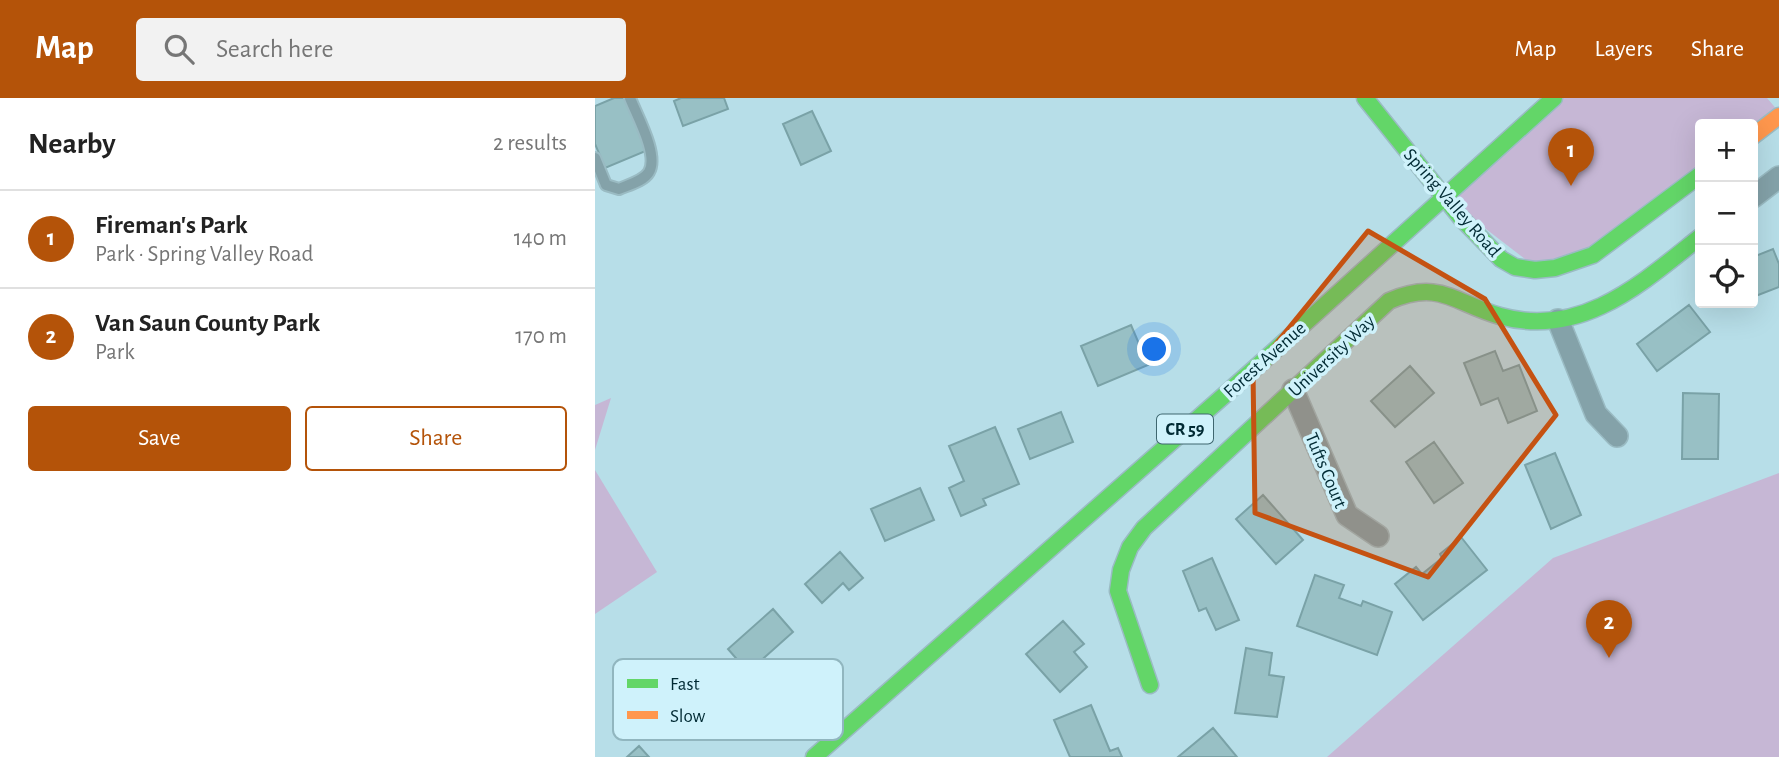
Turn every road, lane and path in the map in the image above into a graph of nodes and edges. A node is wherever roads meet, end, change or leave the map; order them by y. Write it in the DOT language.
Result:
graph roads {
  1 [pos="630,98"];
  2 [pos="1365,98"];
  3 [pos="1554,98"];
  4 [pos="1777,123"];
  5 [pos="1758,133"];
  6 [pos="595,158"];
  7 [pos="1779,177"];
  8 [pos="1695,179"];
  9 [pos="1758,193"];
  10 [pos="1443,196"];
  11 [pos="1695,241"];
  12 [pos="1559,320"];
  13 [pos="1293,390"];
  14 [pos="1617,436"];
  15 [pos="1378,536"];
  16 [pos="1150,684"];
  17 [pos="843,731"];
  18 [pos="833,740"];
  19 [pos="814,757"];
  1 -- 6 [label="lane"];
  2 -- 10 [label="street, Spring Valley Road"];
  3 -- 10 [label="street, Forest Avenue / CR 59"];
  4 -- 5 [label="street"];
  7 -- 9 [label="street"];
  8 -- 10 [label="street, Spring Valley Road"];
  10 -- 17 [label="street, Forest Avenue / CR 59"];
  11 -- 12 [label="street, University Way"];
  12 -- 13 [label="street, University Way"];
  12 -- 14 [label="street"];
  13 -- 15 [label="street, Tufts Court"];
  13 -- 16 [label="street, University Way"];
  18 -- 19 [label="street, Forest Avenue / CR 59"];
}
